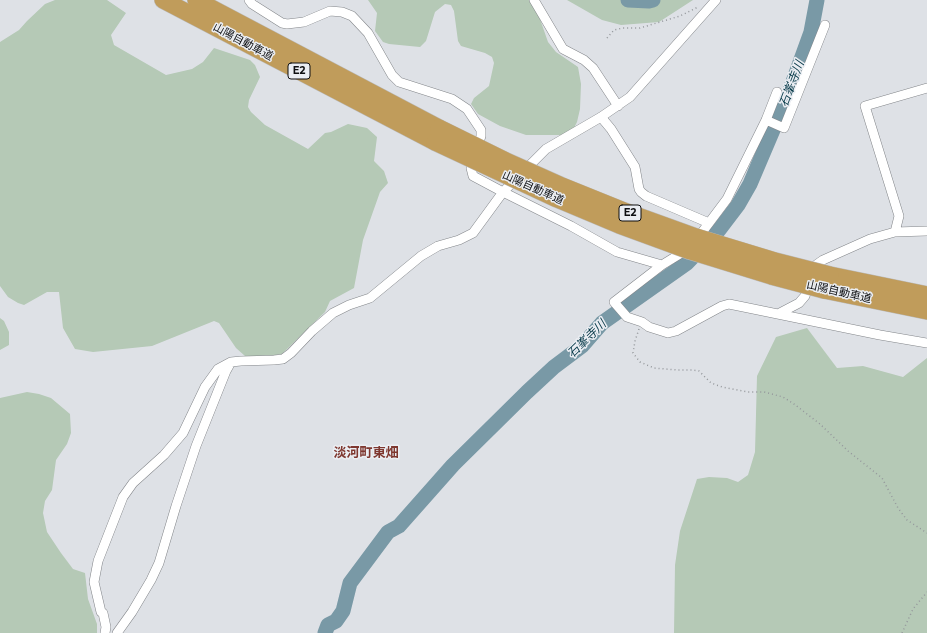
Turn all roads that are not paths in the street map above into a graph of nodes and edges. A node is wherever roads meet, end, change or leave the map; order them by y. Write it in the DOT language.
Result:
graph roads {
  1 [pos="164,0"];
  2 [pos="196,0"];
  3 [pos="249,0"];
  4 [pos="534,0"];
  5 [pos="716,0"];
  6 [pos="825,25"];
  7 [pos="927,88"];
  8 [pos="777,92"];
  9 [pos="618,106"];
  10 [pos="601,117"];
  11 [pos="766,120"];
  12 [pos="437,135"];
  13 [pos="503,192"];
  14 [pos="709,223"];
  15 [pos="927,231"];
  16 [pos="895,232"];
  17 [pos="662,265"];
  18 [pos="827,282"];
  19 [pos="927,296"];
  20 [pos="927,311"];
  21 [pos="778,314"];
  22 [pos="927,343"];
  23 [pos="231,362"];
  24 [pos="105,633"];
  25 [pos="117,633"];
  1 -- 12 [label="highway, 山陽自動車道 / E2"];
  2 -- 12 [label="highway, 山陽自動車道 / E2"];
  3 -- 13 [label="street"];
  4 -- 9 [label="street"];
  5 -- 9 [label="street"];
  6 -- 11 [label="street"];
  7 -- 16 [label="street"];
  8 -- 11 [label="street"];
  9 -- 10 [label="street"];
  10 -- 13 [label="street"];
  10 -- 14 [label="street"];
  11 -- 14 [label="street"];
  12 -- 18 [label="highway, 山陽自動車道 / E2, bridge"];
  13 -- 17 [label="street"];
  13 -- 23 [label="street"];
  14 -- 17 [label="street"];
  15 -- 16 [label="street"];
  16 -- 21 [label="street"];
  17 -- 21 [label="street"];
  18 -- 19 [label="highway, 山陽自動車道 / E2"];
  18 -- 20 [label="highway, 山陽自動車道 / E2"];
  21 -- 22 [label="street"];
  23 -- 24 [label="street"];
  23 -- 25 [label="street"];
}
